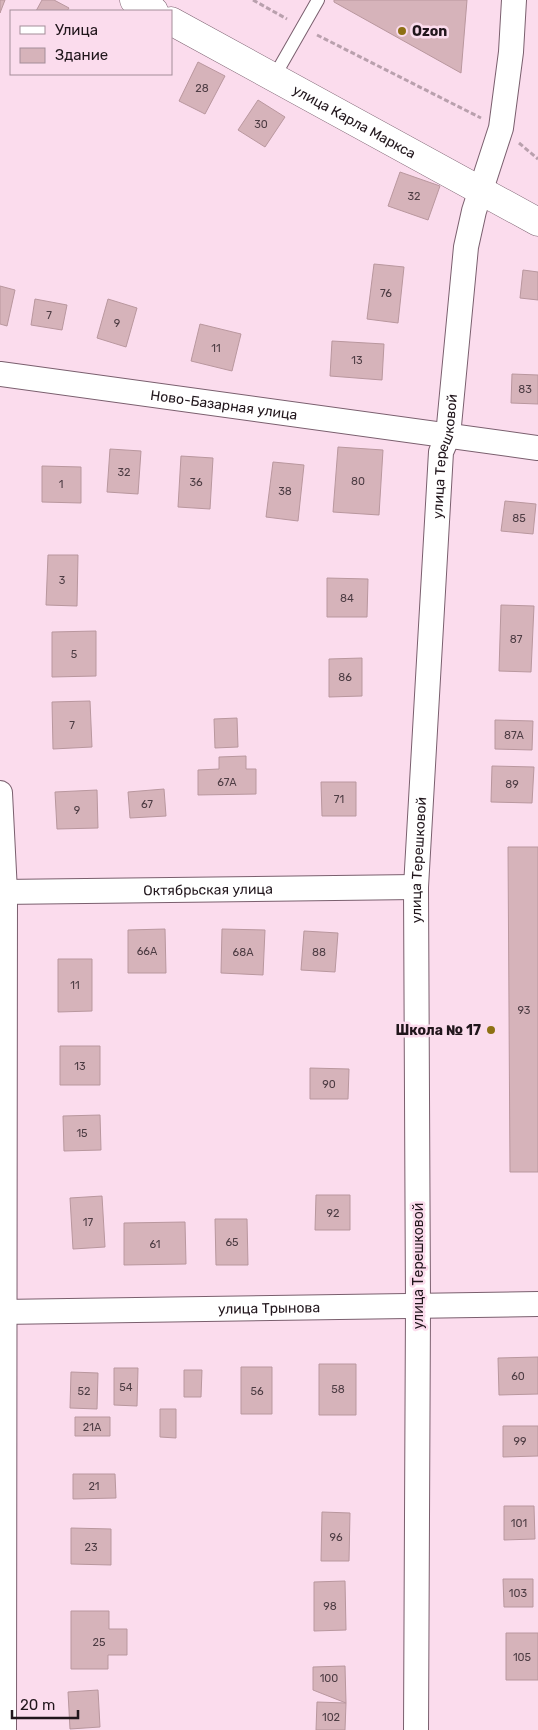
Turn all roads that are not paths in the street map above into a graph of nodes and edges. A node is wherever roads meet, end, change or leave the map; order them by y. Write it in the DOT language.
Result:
graph roads {
  1 [pos="134,0"];
  2 [pos="318,0"];
  3 [pos="514,0"];
  4 [pos="152,10"];
  5 [pos="172,21"];
  6 [pos="274,77"];
  7 [pos="482,191"];
  8 [pos="538,222"];
  9 [pos="0,374"];
  10 [pos="448,436"];
  11 [pos="538,448"];
  12 [pos="0,793"];
  13 [pos="416,887"];
  14 [pos="3,892"];
  15 [pos="538,1304"];
  16 [pos="418,1306"];
  17 [pos="2,1312"];
  18 [pos="2,1684"];
  19 [pos="4,1730"];
  20 [pos="416,1730"];
  1 -- 4 [label="street"];
  2 -- 6 [label="lane"];
  3 -- 7 [label="street, улица Терешковой"];
  5 -- 6 [label="street, улица Карла Маркса"];
  6 -- 7 [label="street, улица Карла Маркса"];
  7 -- 8 [label="street, улица Карла Маркса"];
  7 -- 10 [label="street, улица Терешковой"];
  9 -- 10 [label="street, Ново-Базарная улица"];
  10 -- 11 [label="street, Ново-Базарная улица"];
  10 -- 13 [label="street, улица Терешковой"];
  12 -- 14 [label="street"];
  13 -- 14 [label="street, Октябрьская улица"];
  13 -- 16 [label="street, улица Терешковой"];
  14 -- 17 [label="street"];
  15 -- 16 [label="street, улица Трынова"];
  16 -- 17 [label="street, улица Трынова"];
  16 -- 20 [label="street, улица Терешковой"];
  17 -- 18 [label="street"];
  18 -- 19 [label="street"];
}
